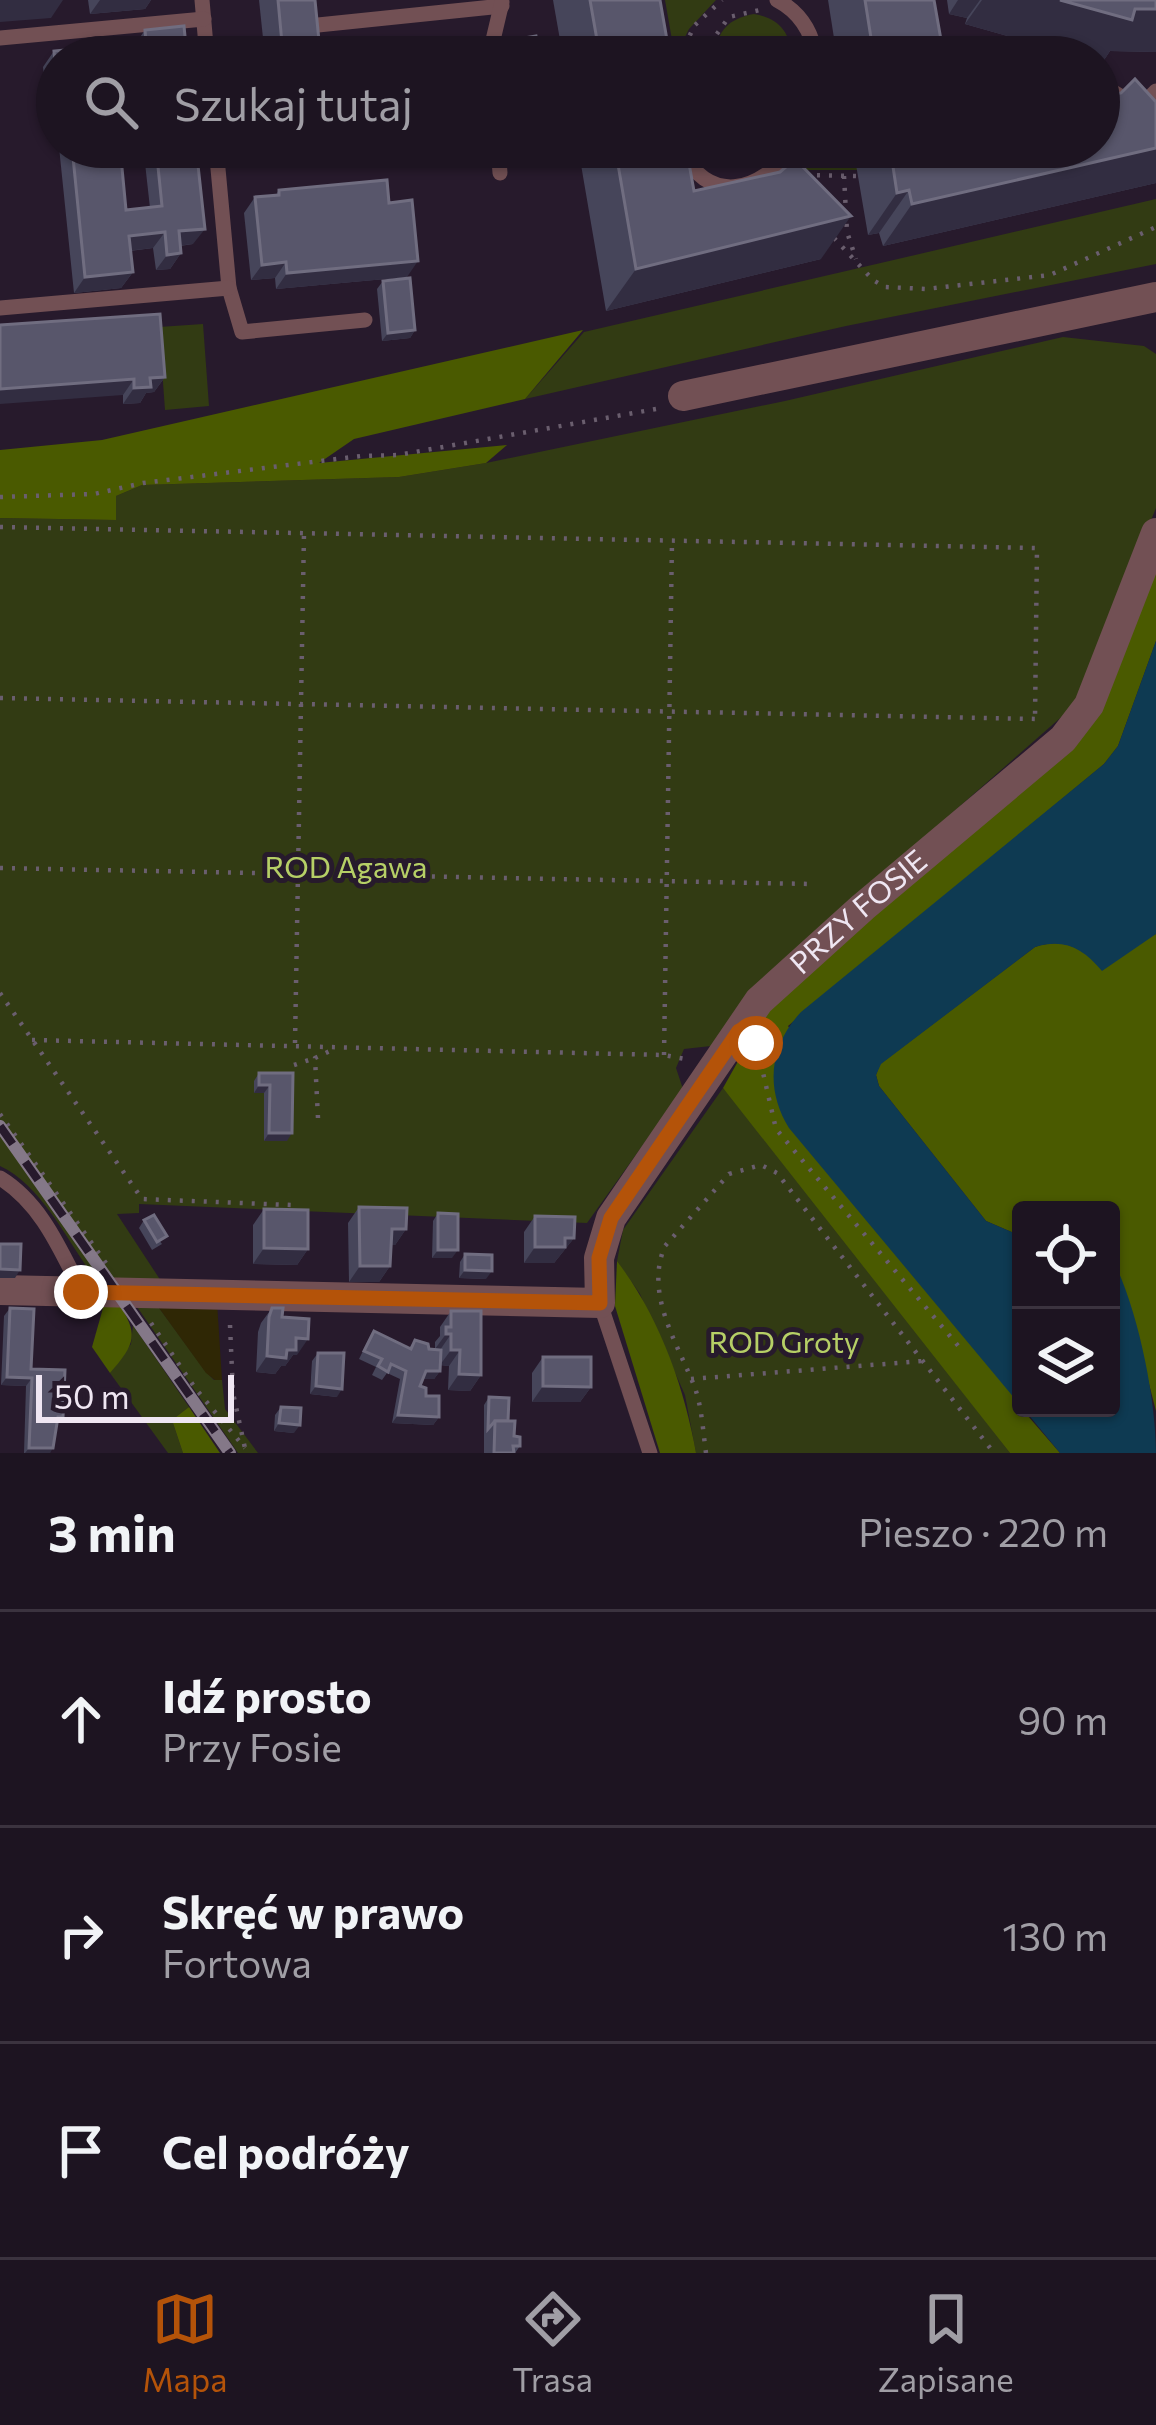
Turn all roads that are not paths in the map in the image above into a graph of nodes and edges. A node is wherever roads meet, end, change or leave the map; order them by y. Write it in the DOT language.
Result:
graph roads {
  1 [pos="202,0"];
  2 [pos="502,3"];
  3 [pos="772,6"];
  4 [pos="204,19"];
  5 [pos="318,25"];
  6 [pos="205,36"];
  7 [pos="494,36"];
  8 [pos="809,36"];
  9 [pos="0,38"];
  10 [pos="1153,94"];
  11 [pos="1120,97"];
  12 [pos="1127,99"];
  13 [pos="1143,119"];
  14 [pos="1156,144"];
  15 [pos="218,168"];
  16 [pos="500,168"];
  17 [pos="692,168"];
  18 [pos="775,168"];
  19 [pos="500,173"];
  20 [pos="230,288"];
  21 [pos="1156,298"];
  22 [pos="0,308"];
  23 [pos="364,320"];
  24 [pos="683,396"];
  25 [pos="1156,533"];
  26 [pos="0,1178"];
  27 [pos="0,1290"];
  28 [pos="81,1292"];
  29 [pos="600,1303"];
  30 [pos="650,1453"];
  1 -- 4 [label="lane"];
  2 -- 5 [label="lane"];
  2 -- 7 [label="lane"];
  3 -- 8 [label="lane"];
  4 -- 6 [label="lane"];
  4 -- 9 [label="lane"];
  10 -- 12 [label="lane"];
  10 -- 13 [label="lane"];
  11 -- 12 [label="lane"];
  12 -- 13 [label="lane"];
  13 -- 14 [label="lane"];
  15 -- 20 [label="lane"];
  16 -- 19 [label="lane"];
  17 -- 18 [label="lane"];
  20 -- 22 [label="lane"];
  20 -- 23 [label="lane"];
  21 -- 24 [label="street"];
  25 -- 29 [label="street, PRZY FOSIE"];
  26 -- 28 [label="lane"];
  27 -- 28 [label="street"];
  28 -- 29 [label="street"];
  29 -- 30 [label="lane, PRZY FOSIE"];
}
